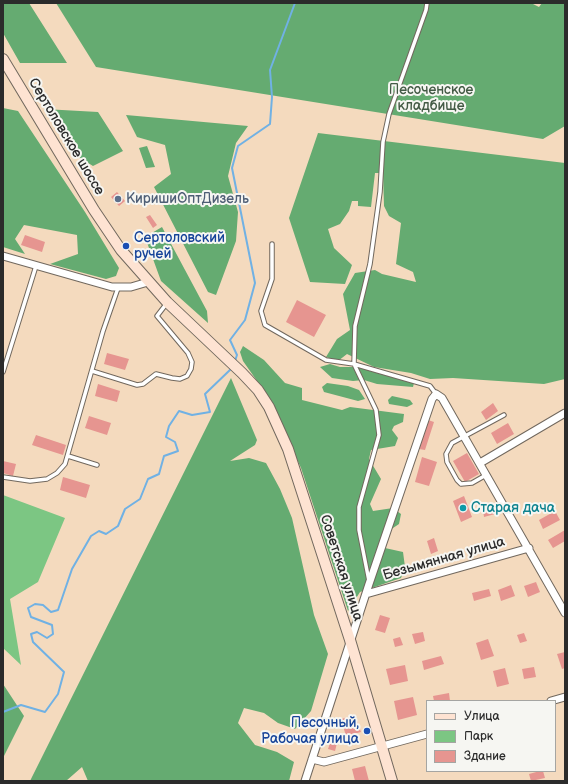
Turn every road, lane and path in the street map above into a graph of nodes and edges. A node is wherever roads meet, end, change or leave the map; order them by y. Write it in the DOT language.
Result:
graph roads {
  1 [pos="427,3"];
  2 [pos="3,59"];
  3 [pos="272,244"];
  4 [pos="3,256"];
  5 [pos="36,266"];
  6 [pos="148,282"];
  7 [pos="118,288"];
  8 [pos="167,302"];
  9 [pos="220,352"];
  10 [pos="354,364"];
  11 [pos="92,371"];
  12 [pos="3,372"];
  13 [pos="436,394"];
  14 [pos="565,413"];
  15 [pos="504,415"];
  16 [pos="464,436"];
  17 [pos="68,456"];
  18 [pos="480,463"];
  19 [pos="97,465"];
  20 [pos="487,475"];
  21 [pos="3,477"];
  22 [pos="529,548"];
  23 [pos="369,584"];
  24 [pos="366,594"];
  25 [pos="565,613"];
  26 [pos="350,640"];
  27 [pos="565,697"];
  28 [pos="554,700"];
  29 [pos="426,734"];
  30 [pos="381,746"];
  31 [pos="312,758"];
  32 [pos="305,781"];
  33 [pos="392,781"];
  1 -- 10 [label="lane"];
  2 -- 6 [label="main road, Сертоловское шоссе"];
  3 -- 10 [label="lane"];
  4 -- 5 [label="street"];
  5 -- 7 [label="street"];
  5 -- 12 [label="lane"];
  6 -- 7 [label="street"];
  6 -- 8 [label="main road, Сертоловское шоссе"];
  7 -- 11 [label="lane"];
  8 -- 9 [label="main road, Сертоловское шоссе"];
  8 -- 11 [label="lane"];
  9 -- 26 [label="main road, Советская улица"];
  10 -- 13 [label="lane"];
  10 -- 23 [label="lane"];
  11 -- 17 [label="lane"];
  13 -- 16 [label="street"];
  13 -- 23 [label="street"];
  14 -- 18 [label="street"];
  15 -- 16 [label="lane"];
  16 -- 18 [label="street"];
  16 -- 20 [label="lane"];
  17 -- 19 [label="lane"];
  17 -- 21 [label="lane"];
  18 -- 20 [label="street"];
  20 -- 22 [label="street"];
  22 -- 24 [label="street, Безымянная улица"];
  22 -- 25 [label="street"];
  23 -- 24 [label="street"];
  24 -- 26 [label="street"];
  26 -- 30 [label="main road, Советская улица"];
  26 -- 31 [label="street"];
  27 -- 28 [label="street"];
  29 -- 30 [label="street"];
  30 -- 31 [label="street"];
  30 -- 33 [label="main road, Советская улица"];
  31 -- 32 [label="street"];
}
